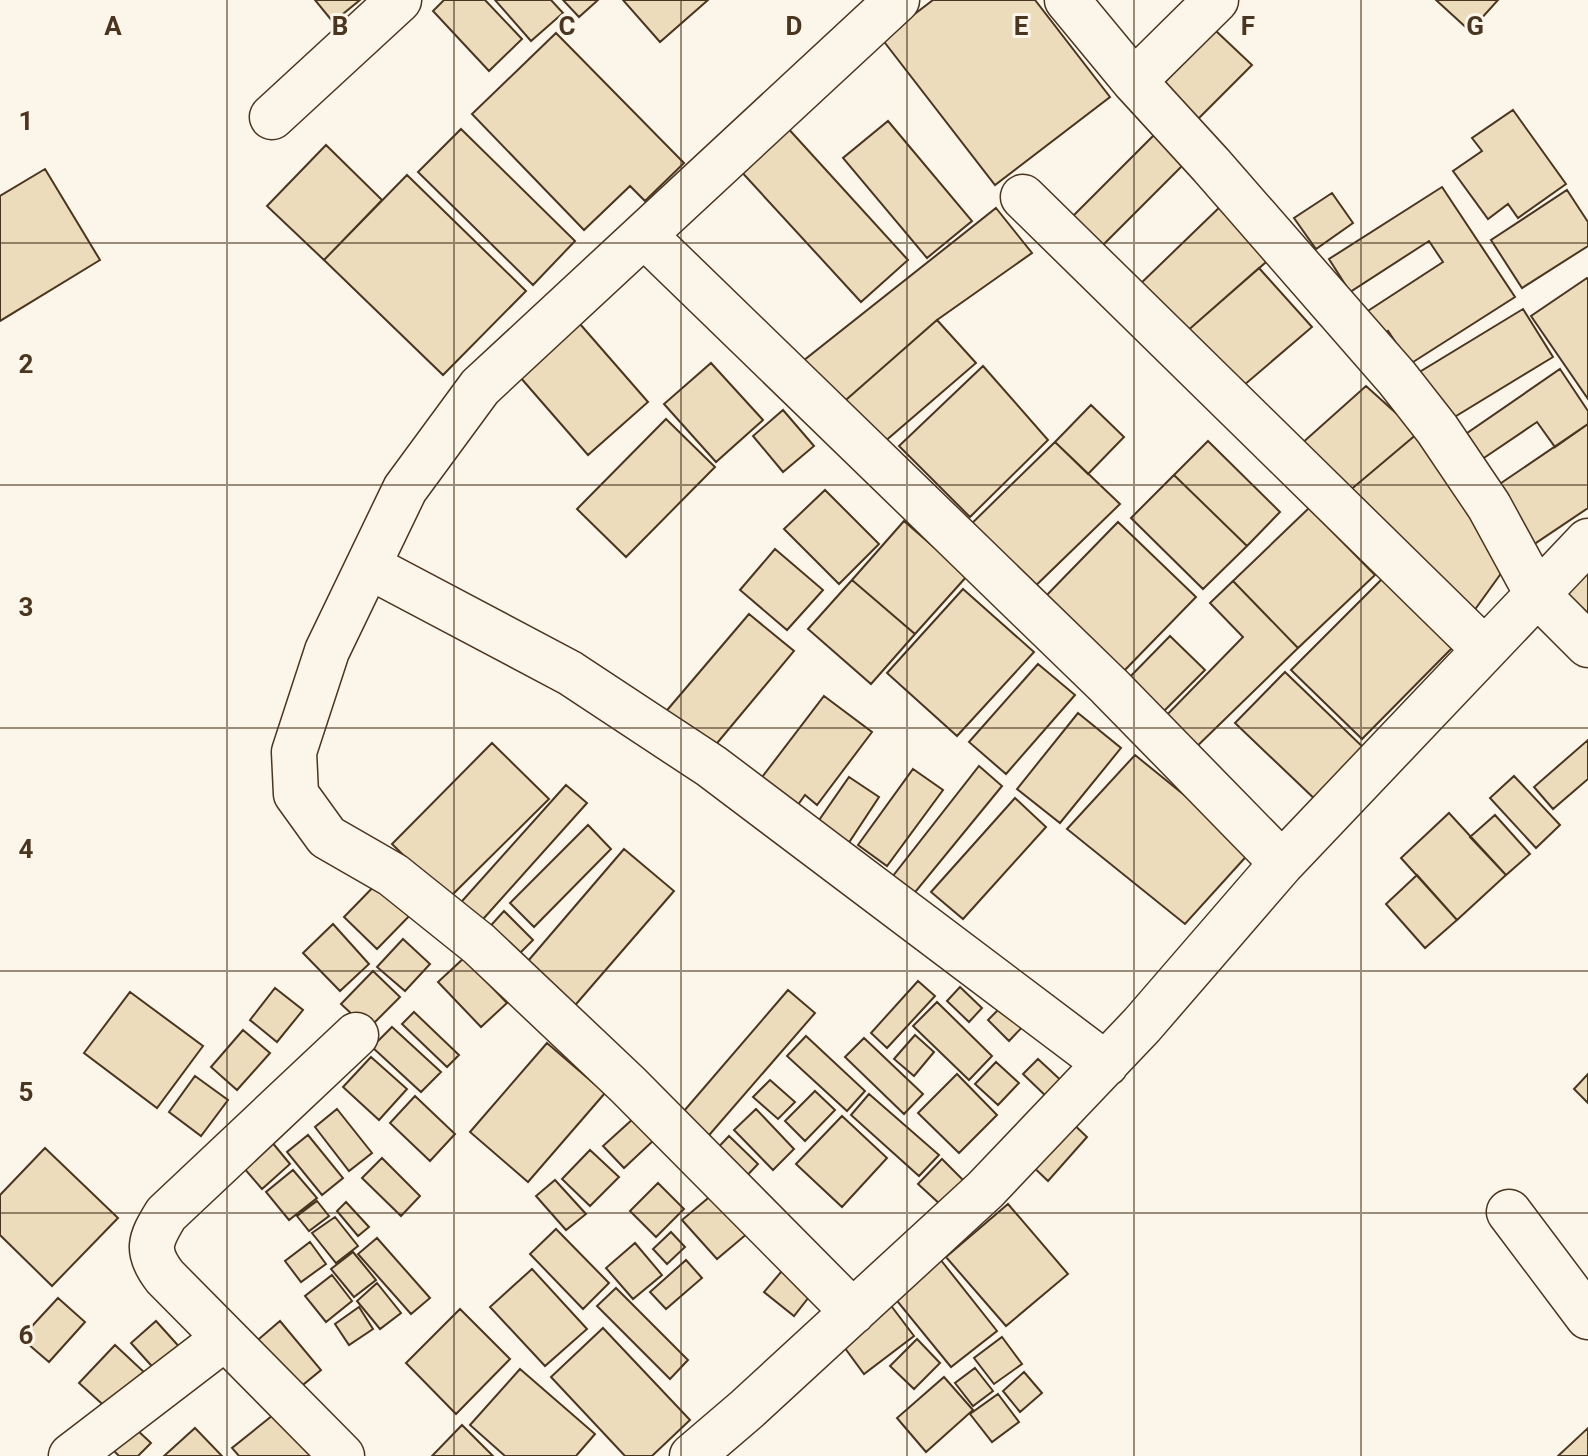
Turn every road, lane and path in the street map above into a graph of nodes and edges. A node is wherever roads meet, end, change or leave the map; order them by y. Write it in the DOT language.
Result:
graph roads {
  1 [pos="399,0"];
  2 [pos="897,0"];
  3 [pos="1067,0"];
  4 [pos="1216,0"];
  5 [pos="1134,81"];
  6 [pos="272,117"];
  7 [pos="1023,197"];
  8 [pos="644,235"];
  9 [pos="1588,541"];
  10 [pos="368,566"];
  11 [pos="1537,594"];
  12 [pos="1588,645"];
  13 [pos="1484,649"];
  14 [pos="1282,863"];
  15 [pos="356,1035"];
  16 [pos="1106,1064"];
  17 [pos="1509,1212"];
  18 [pos="853,1312"];
  19 [pos="1588,1317"];
  20 [pos="225,1338"];
  21 [pos="71,1456"];
  22 [pos="342,1456"];
  23 [pos="692,1456"];
  1 -- 6 [label="street"];
  2 -- 8 [label="street"];
  3 -- 5 [label="street"];
  4 -- 5 [label="street"];
  5 -- 11 [label="street"];
  7 -- 13 [label="street"];
  8 -- 10 [label="street"];
  8 -- 14 [label="street"];
  9 -- 11 [label="street"];
  10 -- 16 [label="street"];
  10 -- 18 [label="street"];
  11 -- 12 [label="street"];
  11 -- 13 [label="street"];
  13 -- 14 [label="street"];
  14 -- 16 [label="street"];
  15 -- 20 [label="street"];
  16 -- 18 [label="street"];
  17 -- 19 [label="street"];
  18 -- 23 [label="street"];
  20 -- 21 [label="street"];
  20 -- 22 [label="street"];
}
